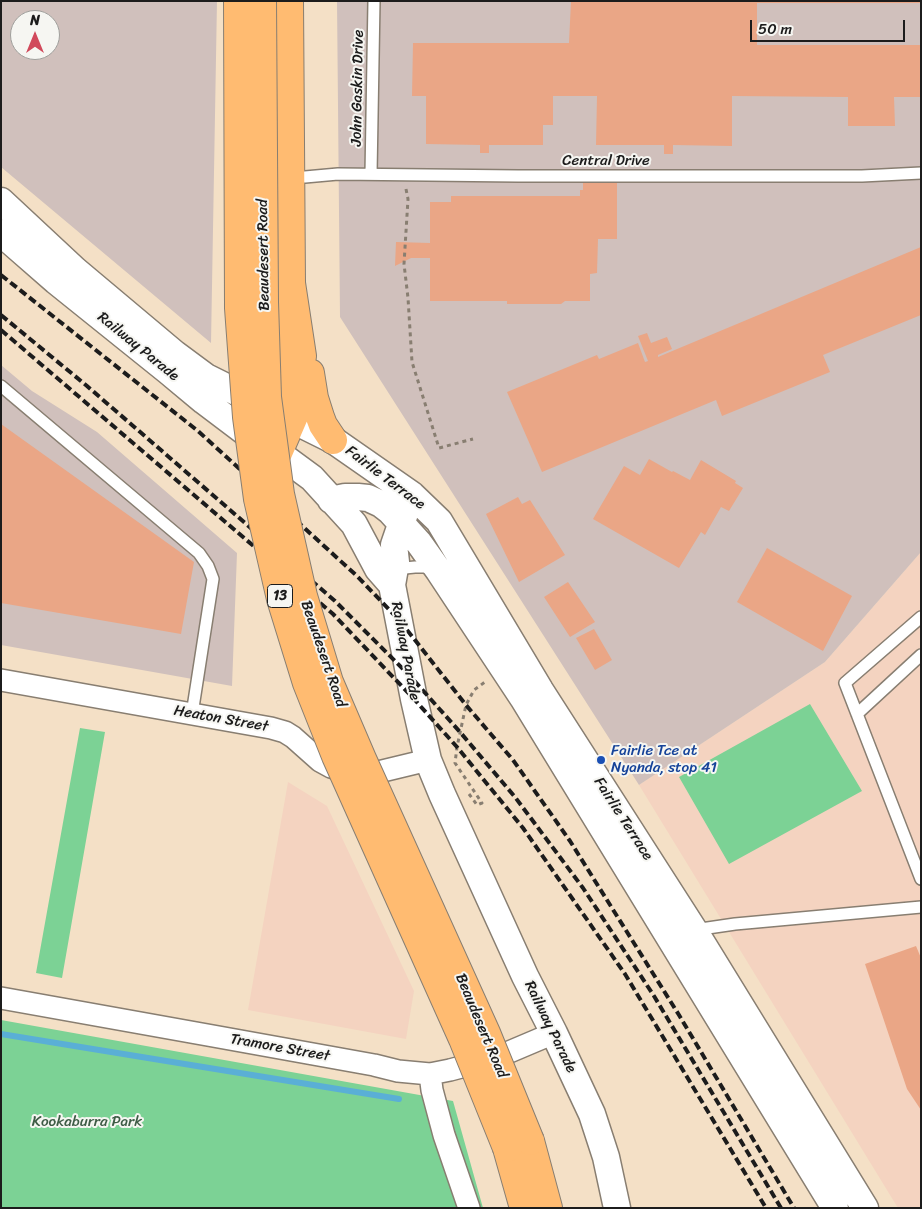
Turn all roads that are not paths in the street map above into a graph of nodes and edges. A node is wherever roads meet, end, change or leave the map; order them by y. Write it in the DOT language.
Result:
graph roads {
  1 [pos="238,1"];
  2 [pos="262,1"];
  3 [pos="289,1"];
  4 [pos="374,1"];
  5 [pos="921,173"];
  6 [pos="371,174"];
  7 [pos="290,178"];
  8 [pos="1,202"];
  9 [pos="1,233"];
  10 [pos="302,356"];
  11 [pos="1,386"];
  12 [pos="285,416"];
  13 [pos="333,440"];
  14 [pos="278,453"];
  15 [pos="412,495"];
  16 [pos="331,500"];
  17 [pos="401,523"];
  18 [pos="439,571"];
  19 [pos="394,579"];
  20 [pos="921,618"];
  21 [pos="921,655"];
  22 [pos="1,680"];
  23 [pos="192,714"];
  24 [pos="857,714"];
  25 [pos="428,760"];
  26 [pos="921,879"];
  27 [pos="921,907"];
  28 [pos="693,944"];
  29 [pos="1,998"];
  30 [pos="712,1006"];
  31 [pos="554,1033"];
  32 [pos="430,1074"];
  33 [pos="518,1145"];
  34 [pos="469,1208"];
  35 [pos="524,1208"];
  36 [pos="548,1208"];
  37 [pos="617,1208"];
  38 [pos="835,1208"];
  39 [pos="865,1208"];
  1 -- 33 [label="highway, Beaudesert Road / 13, bridge"];
  2 -- 33 [label="highway, Beaudesert Road / 13, bridge"];
  3 -- 7 [label="highway"];
  4 -- 6 [label="lane, John Gaskin Drive"];
  5 -- 6 [label="lane, Central Drive"];
  6 -- 7 [label="lane, Central Drive"];
  7 -- 10 [label="highway"];
  7 -- 12 [label="highway"];
  8 -- 12 [label="street, Railway Parade"];
  9 -- 14 [label="street, Railway Parade"];
  10 -- 12 [label="highway"];
  10 -- 13 [label="highway"];
  11 -- 23 [label="lane"];
  12 -- 13 [label="street, Fairlie Terrace"];
  12 -- 14 [label="highway"];
  13 -- 15 [label="street, Fairlie Terrace"];
  14 -- 16 [label="street, Railway Parade"];
  15 -- 17 [label="street"];
  15 -- 28 [label="street, Fairlie Terrace"];
  16 -- 17 [label="street, Fairlie Terrace"];
  16 -- 19 [label="street, Railway Parade"];
  17 -- 18 [label="street, Fairlie Terrace"];
  17 -- 19 [label="street"];
  18 -- 19 [label="lane"];
  18 -- 30 [label="street, Fairlie Terrace"];
  19 -- 25 [label="street, Railway Parade"];
  20 -- 24 [label="lane"];
  21 -- 24 [label="lane"];
  22 -- 23 [label="street, Heaton Street"];
  23 -- 25 [label="street, Heaton Street"];
  24 -- 26 [label="lane"];
  25 -- 31 [label="street, Railway Parade"];
  27 -- 28 [label="lane"];
  28 -- 30 [label="lane"];
  28 -- 39 [label="street, Fairlie Terrace"];
  29 -- 32 [label="street, Tramore Street"];
  30 -- 38 [label="street, Fairlie Terrace"];
  31 -- 32 [label="street, Tramore Street"];
  31 -- 37 [label="street, Railway Parade"];
  32 -- 34 [label="street"];
  33 -- 35 [label="highway, Beaudesert Road / 13"];
  33 -- 36 [label="highway, Beaudesert Road / 13"];
}
